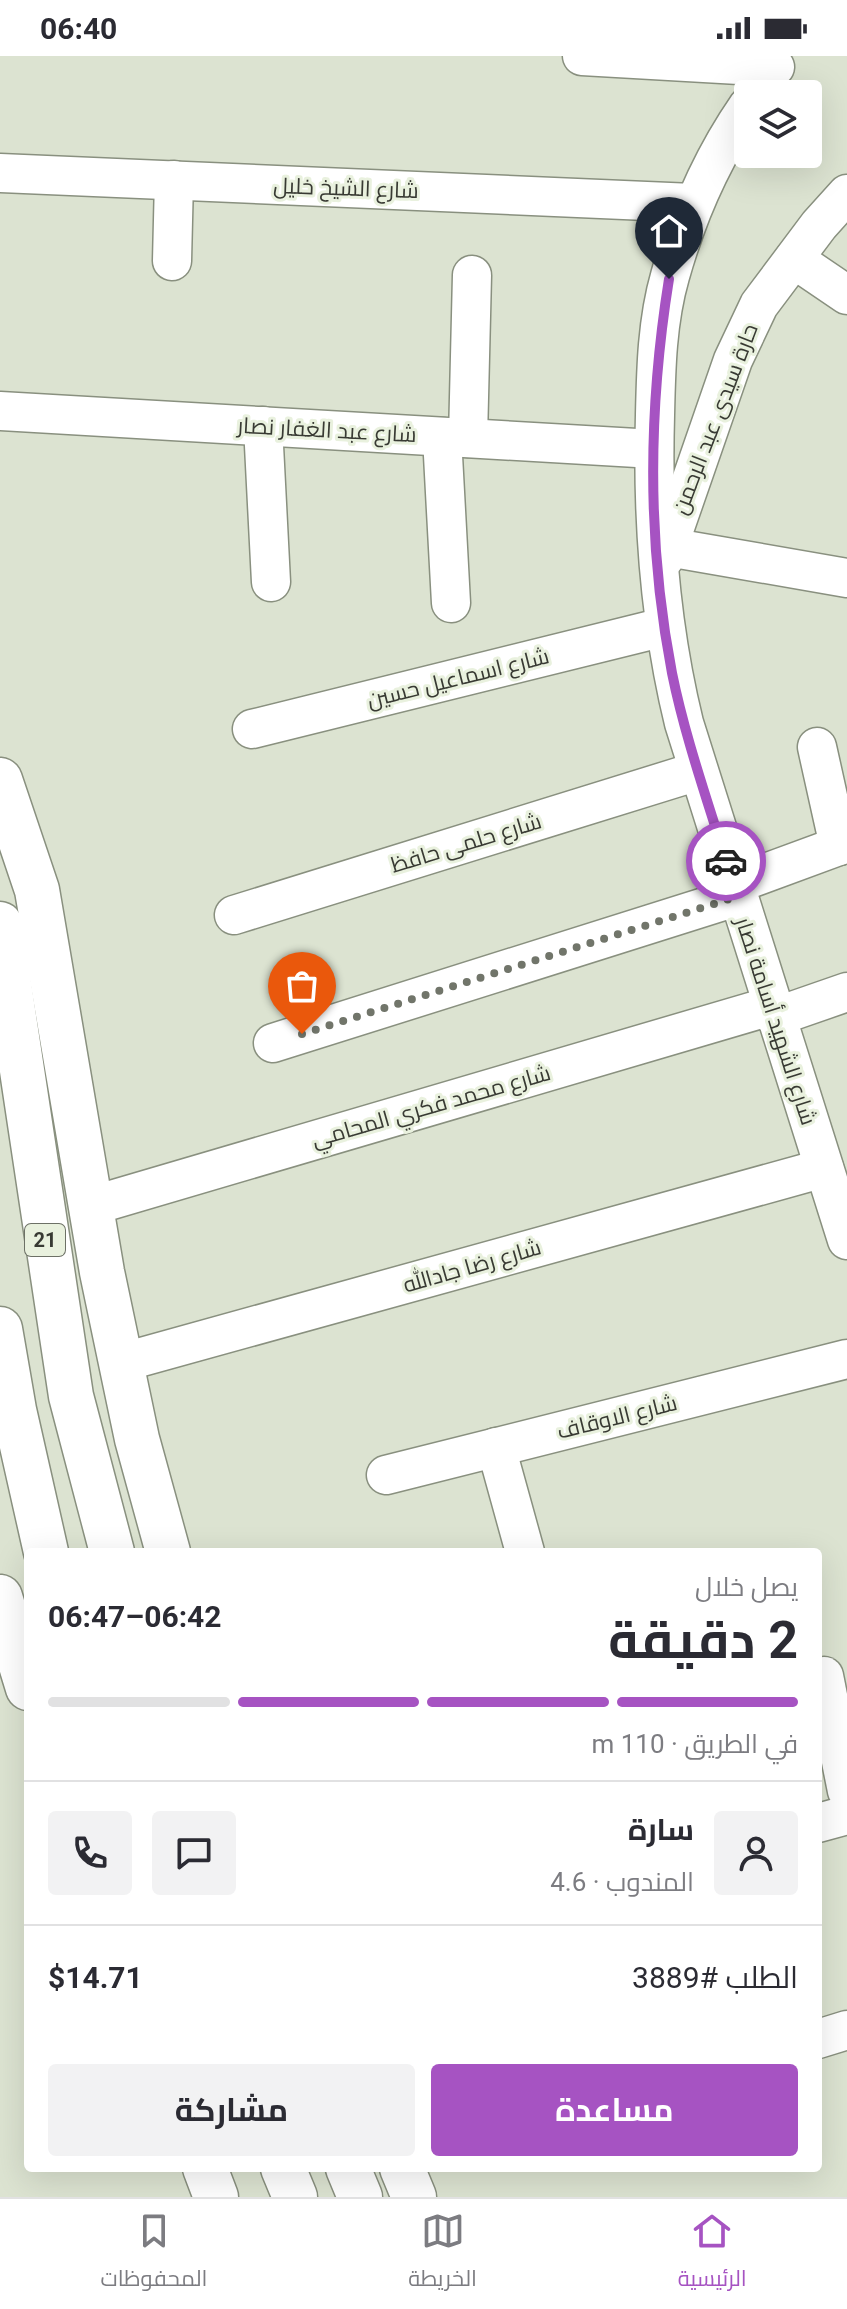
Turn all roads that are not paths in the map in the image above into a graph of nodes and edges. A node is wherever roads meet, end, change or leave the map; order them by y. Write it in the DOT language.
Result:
graph roads {
  1 [pos="582,56"];
  2 [pos="772,72"];
  3 [pos="734,131"];
  4 [pos="0,173"];
  5 [pos="174,180"];
  6 [pos="847,194"];
  7 [pos="693,203"];
  8 [pos="794,259"];
  9 [pos="172,261"];
  10 [pos="472,275"];
  11 [pos="847,295"];
  12 [pos="0,411"];
  13 [pos="263,426"];
  14 [pos="455,437"];
  15 [pos="654,449"];
  16 [pos="663,562"];
  17 [pos="847,578"];
  18 [pos="271,582"];
  19 [pos="451,603"];
  20 [pos="664,627"];
  21 [pos="252,729"];
  22 [pos="817,747"];
  23 [pos="698,771"];
  24 [pos="0,780"];
  25 [pos="843,844"];
  26 [pos="735,891"];
  27 [pos="234,915"];
  28 [pos="0,924"];
  29 [pos="847,992"];
  30 [pos="773,1011"];
  31 [pos="273,1043"];
  32 [pos="824,1168"];
  33 [pos="91,1206"];
  34 [pos="847,1240"];
  35 [pos="0,1329"];
  36 [pos="847,1359"];
  37 [pos="120,1363"];
  38 [pos="496,1447"];
  39 [pos="386,1475"];
  40 [pos="45,1548"];
  41 [pos="111,1548"];
  42 [pos="167,1548"];
  43 [pos="524,1548"];
  44 [pos="0,1597"];
  45 [pos="830,1674"];
  46 [pos="24,1675"];
  47 [pos="847,1791"];
  48 [pos="847,1815"];
  49 [pos="822,1822"];
  50 [pos="847,2030"];
  51 [pos="822,2038"];
  52 [pos="207,2172"];
  53 [pos="285,2172"];
  54 [pos="350,2172"];
  55 [pos="404,2172"];
  56 [pos="216,2197"];
  57 [pos="295,2197"];
  58 [pos="360,2197"];
  59 [pos="414,2197"];
  1 -- 2 [label="street"];
  3 -- 7 [label="street, شارع الشهيد أسامة نصار"];
  4 -- 5 [label="street, شارع الشيخ خليل"];
  5 -- 7 [label="street, شارع الشيخ خليل"];
  5 -- 9 [label="street"];
  6 -- 8 [label="street, حارة سيدى عبد الرحمن"];
  7 -- 15 [label="street, شارع الشهيد أسامة نصار"];
  8 -- 11 [label="street"];
  8 -- 16 [label="street, حارة سيدى عبد الرحمن"];
  10 -- 14 [label="street"];
  12 -- 13 [label="street, شارع عبد الغفار نصار"];
  13 -- 14 [label="street, شارع عبد الغفار نصار"];
  13 -- 18 [label="street"];
  14 -- 15 [label="street, شارع عبد الغفار نصار"];
  14 -- 19 [label="street"];
  15 -- 16 [label="street, شارع الشهيد أسامة نصار"];
  16 -- 17 [label="street"];
  16 -- 20 [label="street, شارع الشهيد أسامة نصار"];
  20 -- 21 [label="street, شارع اسماعيل حسين"];
  20 -- 23 [label="street, شارع الشهيد أسامة نصار"];
  22 -- 25 [label="street"];
  23 -- 26 [label="street, شارع الشهيد أسامة نصار"];
  23 -- 27 [label="street, شارع حلمى حافظ"];
  24 -- 33 [label="main road"];
  25 -- 26 [label="street"];
  26 -- 30 [label="street, شارع الشهيد أسامة نصار"];
  26 -- 31 [label="street"];
  28 -- 41 [label="main road, 21"];
  29 -- 30 [label="street, شارع محمد فكري المحامي"];
  30 -- 32 [label="street, شارع الشهيد أسامة نصار"];
  30 -- 33 [label="street, شارع محمد فكري المحامي"];
  32 -- 34 [label="street, شارع الشهيد أسامة نصار"];
  32 -- 37 [label="street, شارع رضا جادالله"];
  33 -- 37 [label="main road"];
  35 -- 40 [label="main road"];
  36 -- 38 [label="street, شارع الاوقاف"];
  37 -- 42 [label="main road"];
  38 -- 39 [label="street, شارع الاوقاف"];
  38 -- 43 [label="street"];
  44 -- 46 [label="main road"];
  45 -- 47 [label="street"];
  48 -- 49 [label="street"];
  50 -- 51 [label="street"];
  52 -- 56 [label="main road"];
  53 -- 57 [label="main road"];
  54 -- 58 [label="main road"];
  55 -- 59 [label="main road"];
}
